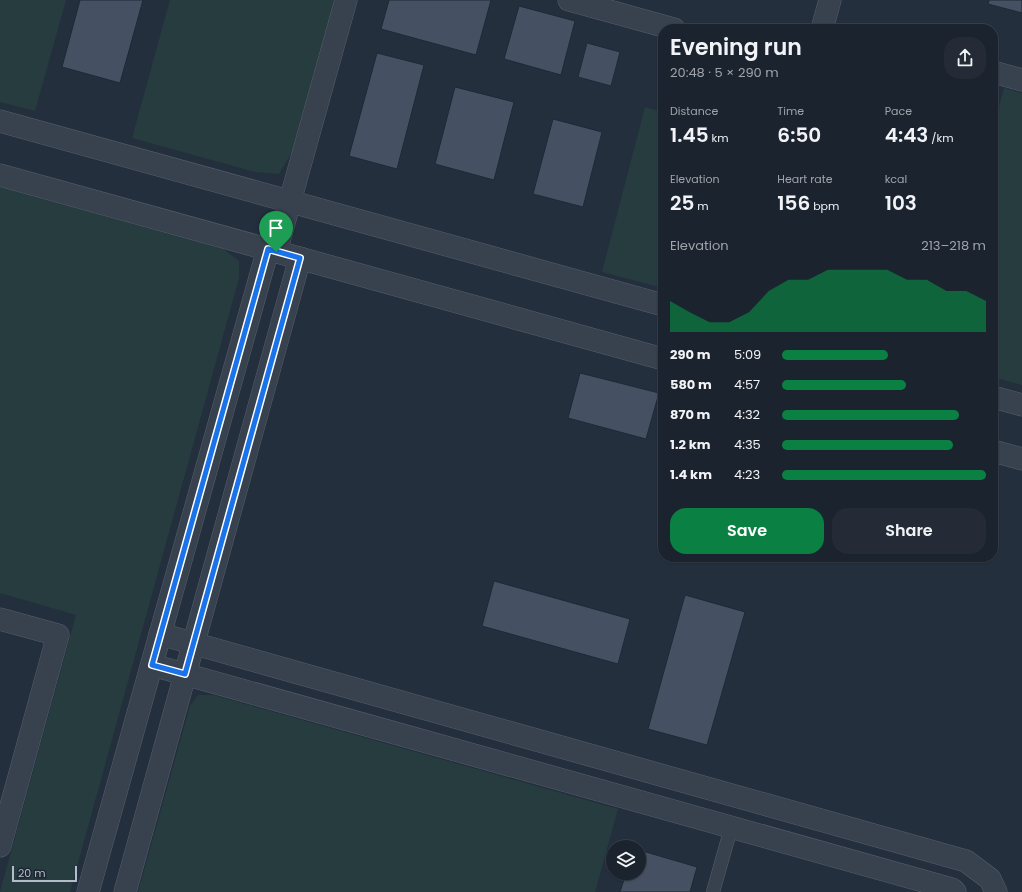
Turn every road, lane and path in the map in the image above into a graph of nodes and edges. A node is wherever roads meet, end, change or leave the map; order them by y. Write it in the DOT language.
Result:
graph roads {
  1 [pos="346,0"];
  2 [pos="569,0"];
  3 [pos="830,0"];
  4 [pos="828,24"];
  5 [pos="658,25"];
  6 [pos="998,73"];
  7 [pos="1022,80"];
  8 [pos="0,121"];
  9 [pos="0,175"];
  10 [pos="290,202"];
  11 [pos="272,250"];
  12 [pos="300,258"];
  13 [pos="658,304"];
  14 [pos="658,358"];
  15 [pos="998,398"];
  16 [pos="1022,405"];
  17 [pos="998,452"];
  18 [pos="1022,459"];
  19 [pos="0,619"];
  20 [pos="160,634"];
  21 [pos="193,644"];
  22 [pos="152,665"];
  23 [pos="185,674"];
  24 [pos="731,828"];
  25 [pos="0,846"];
  26 [pos="88,892"];
  27 [pos="125,892"];
  28 [pos="713,892"];
  29 [pos="955,892"];
  30 [pos="996,892"];
  1 -- 10 [label="street"];
  2 -- 5 [label="street"];
  3 -- 4 [label="street"];
  6 -- 7 [label="street"];
  8 -- 10 [label="street"];
  9 -- 11 [label="street"];
  10 -- 11 [label="street"];
  10 -- 13 [label="street"];
  11 -- 12 [label="street"];
  11 -- 20 [label="street"];
  12 -- 14 [label="street"];
  12 -- 21 [label="street"];
  15 -- 16 [label="street"];
  17 -- 18 [label="street"];
  19 -- 25 [label="street"];
  20 -- 21 [label="street"];
  20 -- 22 [label="street"];
  21 -- 23 [label="street"];
  21 -- 30 [label="street"];
  22 -- 23 [label="street"];
  22 -- 26 [label="street"];
  23 -- 24 [label="street"];
  23 -- 27 [label="street"];
  24 -- 28 [label="lane"];
  24 -- 29 [label="street"];
}
